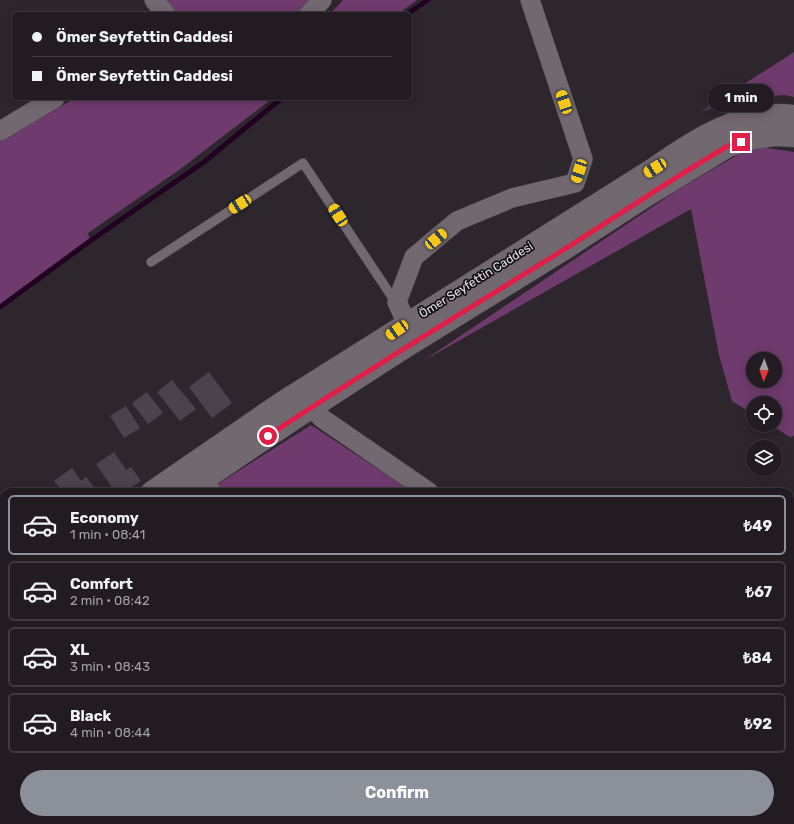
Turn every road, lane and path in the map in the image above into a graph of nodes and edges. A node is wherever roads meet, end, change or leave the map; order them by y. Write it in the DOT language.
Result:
graph roads {
  1 [pos="322,0"];
  2 [pos="530,0"];
  3 [pos="311,12"];
  4 [pos="52,100"];
  5 [pos="794,116"];
  6 [pos="0,131"];
  7 [pos="794,136"];
  8 [pos="151,262"];
  9 [pos="397,302"];
  10 [pos="407,324"];
  11 [pos="305,400"];
  12 [pos="207,486"];
  13 [pos="158,488"];
  14 [pos="423,488"];
  1 -- 3 [label="street"];
  2 -- 9 [label="street"];
  4 -- 6 [label="street"];
  5 -- 10 [label="street, Ömer Seyfettin Caddesi"];
  7 -- 11 [label="street, Ömer Seyfettin Caddesi"];
  8 -- 9 [label="lane"];
  9 -- 10 [label="street"];
  10 -- 11 [label="street, Ömer Seyfettin Caddesi"];
  11 -- 12 [label="street, Ömer Seyfettin Caddesi"];
  11 -- 13 [label="street, Ömer Seyfettin Caddesi"];
  11 -- 14 [label="street"];
}
